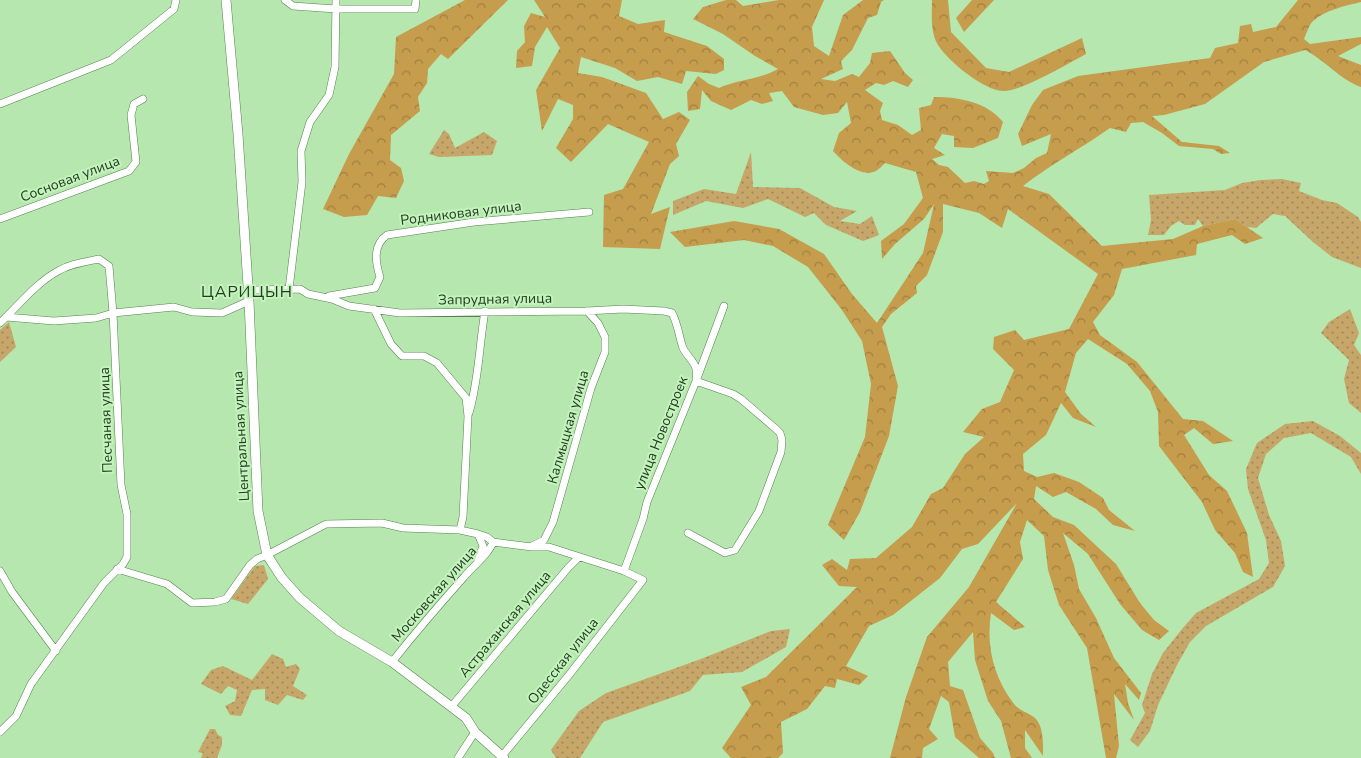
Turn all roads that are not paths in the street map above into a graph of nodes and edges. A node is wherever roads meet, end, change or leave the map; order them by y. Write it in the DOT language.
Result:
graph roads {
  1 [pos="176,0"];
  2 [pos="226,0"];
  3 [pos="285,0"];
  4 [pos="336,0"];
  5 [pos="416,0"];
  6 [pos="336,9"];
  7 [pos="143,99"];
  8 [pos="0,104"];
  9 [pos="589,212"];
  10 [pos="0,220"];
  11 [pos="289,289"];
  12 [pos="248,290"];
  13 [pos="324,297"];
  14 [pos="249,301"];
  15 [pos="724,306"];
  16 [pos="374,309"];
  17 [pos="485,311"];
  18 [pos="587,311"];
  19 [pos="114,312"];
  20 [pos="6,317"];
  21 [pos="0,324"];
  22 [pos="696,381"];
  23 [pos="468,416"];
  24 [pos="460,530"];
  25 [pos="688,533"];
  26 [pos="478,534"];
  27 [pos="494,542"];
  28 [pos="532,547"];
  29 [pos="267,555"];
  30 [pos="580,557"];
  31 [pos="478,560"];
  32 [pos="117,568"];
  33 [pos="0,571"];
  34 [pos="624,571"];
  35 [pos="56,651"];
  36 [pos="392,662"];
  37 [pos="451,707"];
  38 [pos="0,732"];
  39 [pos="475,732"];
  40 [pos="503,757"];
  41 [pos="458,758"];
  1 -- 8 [label="street"];
  2 -- 12 [label="street, Центральная улица"];
  3 -- 6 [label="street"];
  4 -- 6 [label="street"];
  5 -- 6 [label="street"];
  6 -- 11 [label="street"];
  7 -- 10 [label="street, Сосновая улица"];
  9 -- 13 [label="street, Родниковая улица"];
  11 -- 12 [label="street, Запрудная улица"];
  11 -- 13 [label="street, Запрудная улица"];
  12 -- 14 [label="street, Центральная улица"];
  13 -- 16 [label="street, Запрудная улица"];
  14 -- 19 [label="street"];
  14 -- 29 [label="street, Центральная улица"];
  15 -- 22 [label="street, улица Новостроек"];
  16 -- 17 [label="street, Запрудная улица"];
  16 -- 23 [label="street"];
  17 -- 18 [label="street, Запрудная улица"];
  17 -- 23 [label="street"];
  18 -- 22 [label="street, Запрудная улица"];
  18 -- 28 [label="street, Калмыцкая улица"];
  19 -- 20 [label="street"];
  19 -- 20 [label="street, Песчаная улица"];
  19 -- 32 [label="street, Песчаная улица"];
  20 -- 21 [label="street"];
  22 -- 25 [label="street"];
  22 -- 34 [label="street, улица Новостроек"];
  23 -- 24 [label="street"];
  24 -- 26 [label="street"];
  24 -- 29 [label="street"];
  26 -- 27 [label="street"];
  26 -- 31 [label="street"];
  27 -- 28 [label="street"];
  27 -- 31 [label="street, Московская улица"];
  28 -- 30 [label="street"];
  29 -- 32 [label="street"];
  29 -- 36 [label="street, Центральная улица"];
  30 -- 34 [label="street"];
  30 -- 37 [label="street, Астраханская улица"];
  31 -- 36 [label="street, Московская улица"];
  32 -- 35 [label="street, Песчаная улица"];
  33 -- 35 [label="street"];
  34 -- 40 [label="street, Одесская улица"];
  35 -- 38 [label="street, Песчаная улица"];
  36 -- 37 [label="street, Центральная улица"];
  37 -- 39 [label="street, Центральная улица"];
  39 -- 40 [label="street, Центральная улица"];
  39 -- 41 [label="street"];
}
